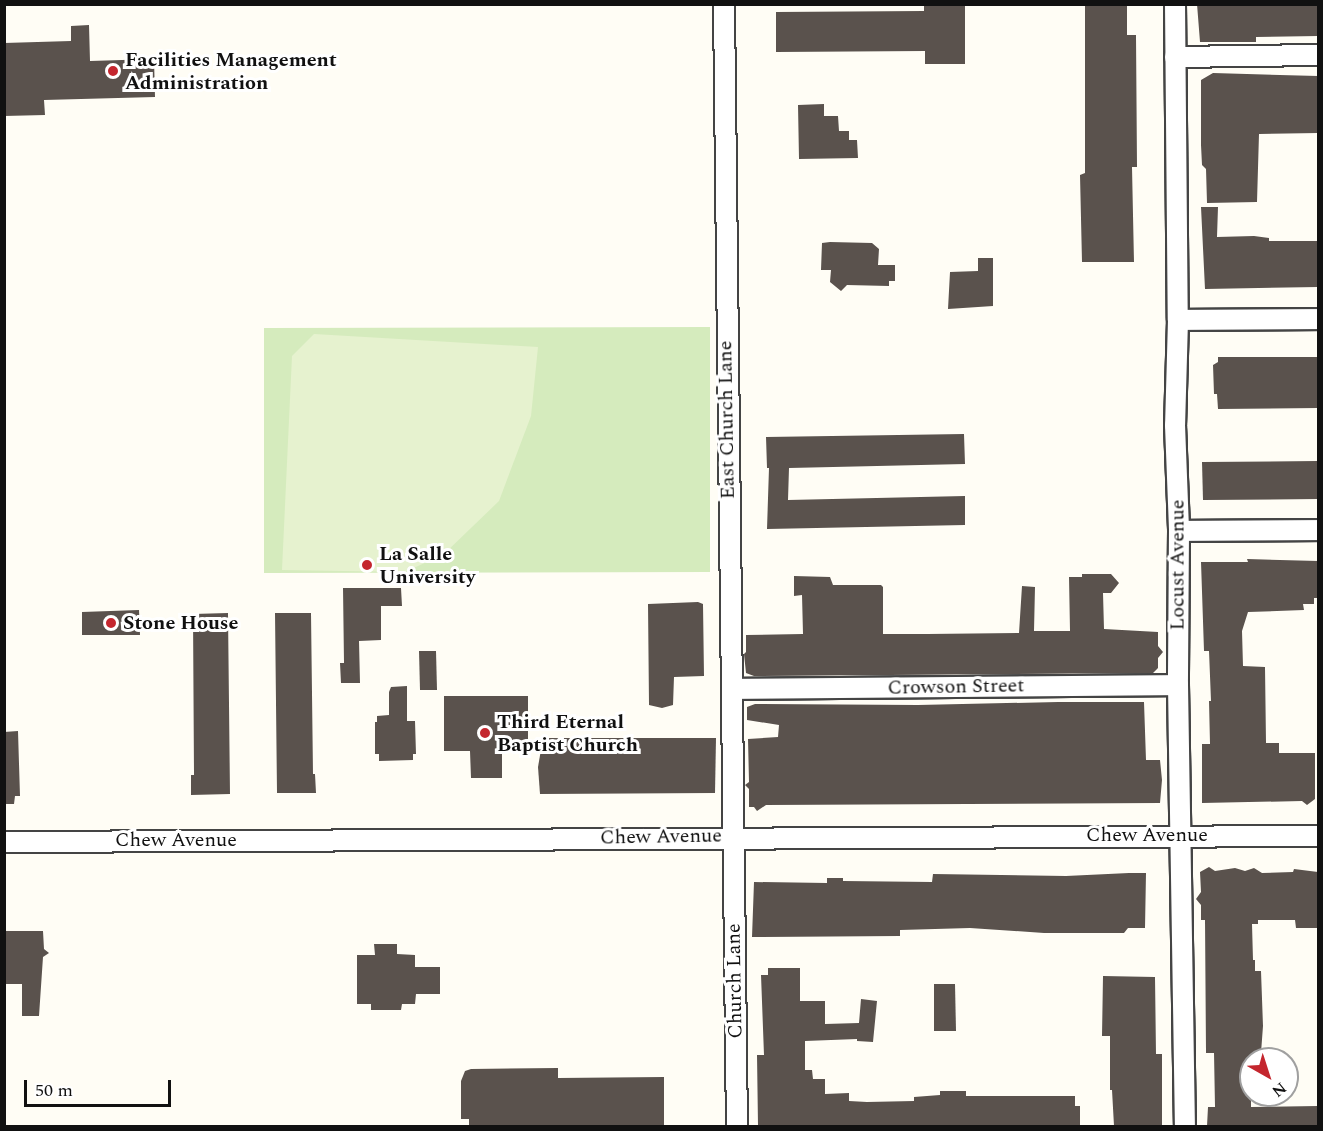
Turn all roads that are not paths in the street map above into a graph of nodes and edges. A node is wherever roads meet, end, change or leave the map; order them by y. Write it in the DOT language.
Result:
graph roads {
  1 [pos="724,4"];
  2 [pos="1175,4"];
  3 [pos="1318,55"];
  4 [pos="1175,57"];
  5 [pos="1318,319"];
  6 [pos="1178,320"];
  7 [pos="1318,530"];
  8 [pos="1179,531"];
  9 [pos="1178,685"];
  10 [pos="734,689"];
  11 [pos="1180,835"];
  12 [pos="732,836"];
  13 [pos="1318,836"];
  14 [pos="4,842"];
  15 [pos="737,1126"];
  16 [pos="1185,1126"];
  1 -- 10 [label="street, East Church Lane"];
  2 -- 4 [label="street, Locust Avenue"];
  3 -- 4 [label="street"];
  4 -- 6 [label="street, Locust Avenue"];
  5 -- 6 [label="street"];
  6 -- 8 [label="street, Locust Avenue"];
  7 -- 8 [label="street"];
  8 -- 9 [label="street, Locust Avenue"];
  9 -- 10 [label="street, Crowson Street"];
  9 -- 11 [label="street, Locust Avenue"];
  10 -- 12 [label="street, East Church Lane"];
  11 -- 12 [label="street, Chew Avenue"];
  11 -- 13 [label="street, Chew Avenue"];
  11 -- 16 [label="street, Locust Avenue"];
  12 -- 14 [label="street, Chew Avenue"];
  12 -- 15 [label="street, Church Lane"];
}
